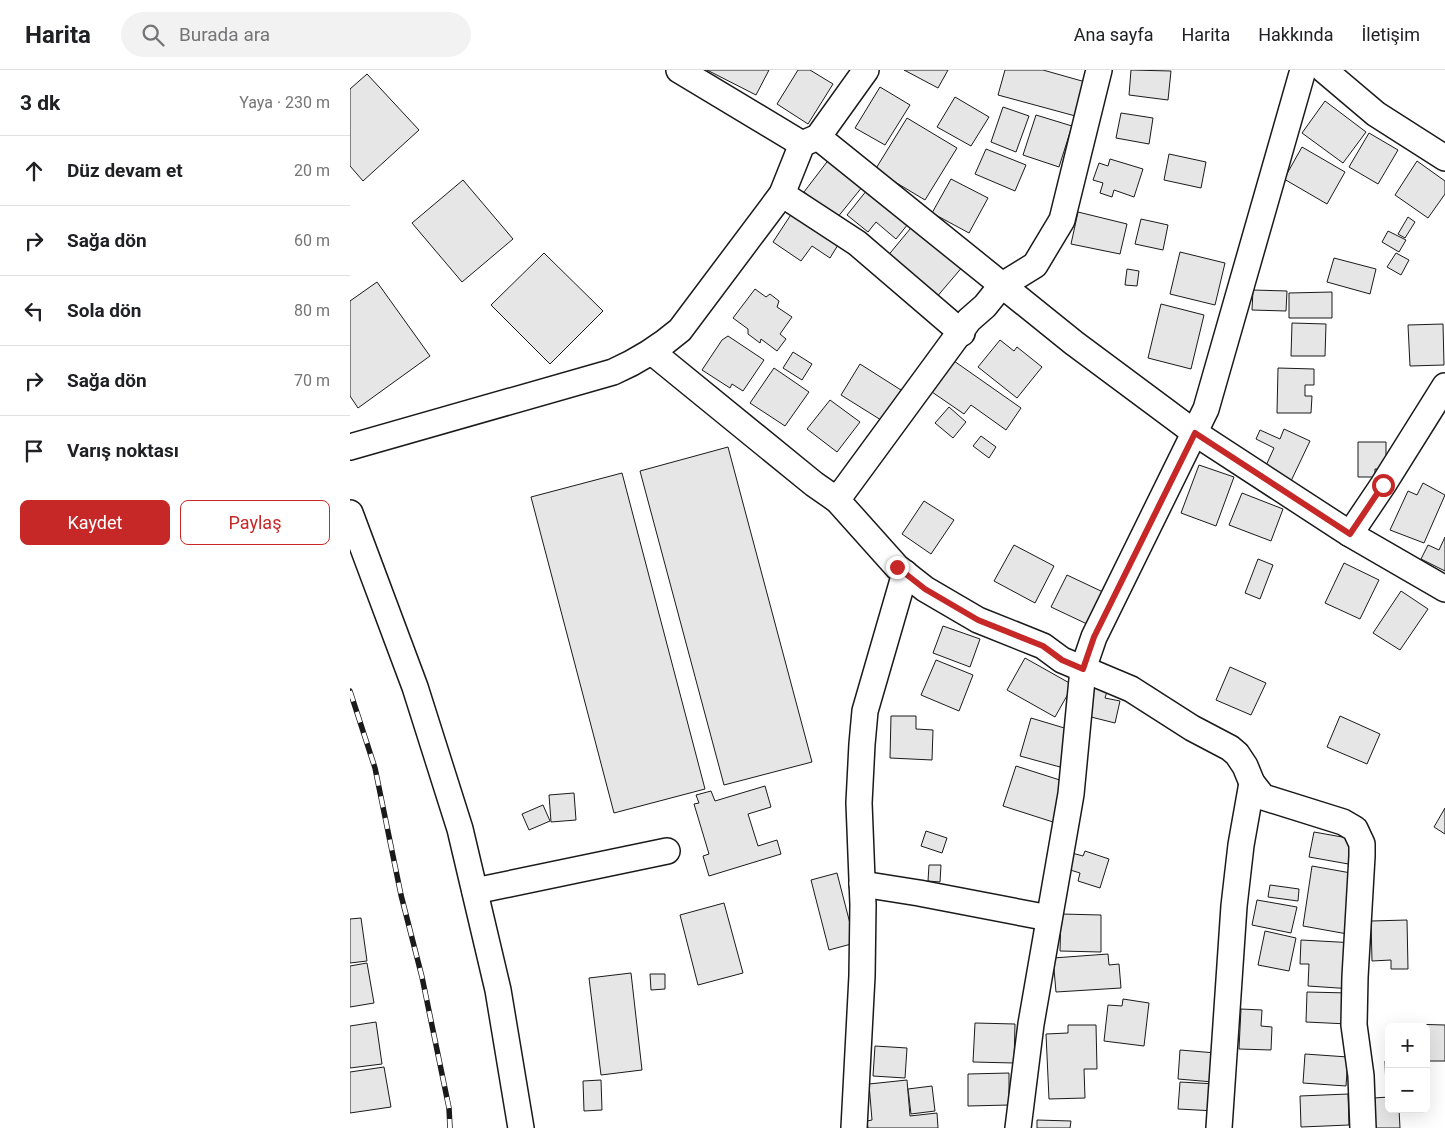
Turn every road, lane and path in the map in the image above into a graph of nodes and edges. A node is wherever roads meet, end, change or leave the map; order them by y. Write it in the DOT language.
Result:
graph roads {
  1 [pos="679,70"];
  2 [pos="866,70"];
  3 [pos="1303,70"];
  4 [pos="1324,70"];
  5 [pos="1093,71"];
  6 [pos="810,140"];
  7 [pos="1444,153"];
  8 [pos="782,194"];
  9 [pos="1001,286"];
  10 [pos="962,333"];
  11 [pos="652,352"];
  12 [pos="1445,386"];
  13 [pos="1195,433"];
  14 [pos="350,447"];
  15 [pos="837,500"];
  16 [pos="350,513"];
  17 [pos="1350,534"];
  18 [pos="905,573"];
  19 [pos="1445,589"];
  20 [pos="1083,669"];
  21 [pos="1252,783"];
  22 [pos="667,851"];
  23 [pos="862,884"];
  24 [pos="475,891"];
  25 [pos="1049,918"];
  26 [pos="521,1128"];
  27 [pos="854,1128"];
  28 [pos="1018,1128"];
  29 [pos="1219,1128"];
  30 [pos="1363,1128"];
  1 -- 6 [label="street"];
  2 -- 6 [label="street"];
  3 -- 13 [label="street"];
  4 -- 7 [label="street"];
  5 -- 9 [label="street"];
  6 -- 8 [label="street"];
  6 -- 9 [label="street"];
  8 -- 10 [label="street"];
  8 -- 11 [label="street"];
  9 -- 10 [label="street"];
  9 -- 13 [label="street"];
  10 -- 15 [label="street"];
  11 -- 14 [label="street"];
  11 -- 15 [label="street"];
  12 -- 17 [label="street"];
  13 -- 17 [label="street"];
  13 -- 20 [label="street"];
  15 -- 18 [label="street"];
  16 -- 24 [label="street"];
  17 -- 19 [label="street"];
  18 -- 20 [label="street"];
  18 -- 23 [label="street"];
  20 -- 21 [label="street"];
  20 -- 25 [label="street"];
  21 -- 29 [label="street"];
  21 -- 30 [label="street"];
  22 -- 24 [label="street"];
  23 -- 25 [label="street"];
  23 -- 27 [label="street"];
  24 -- 26 [label="street"];
  25 -- 28 [label="street"];
}
